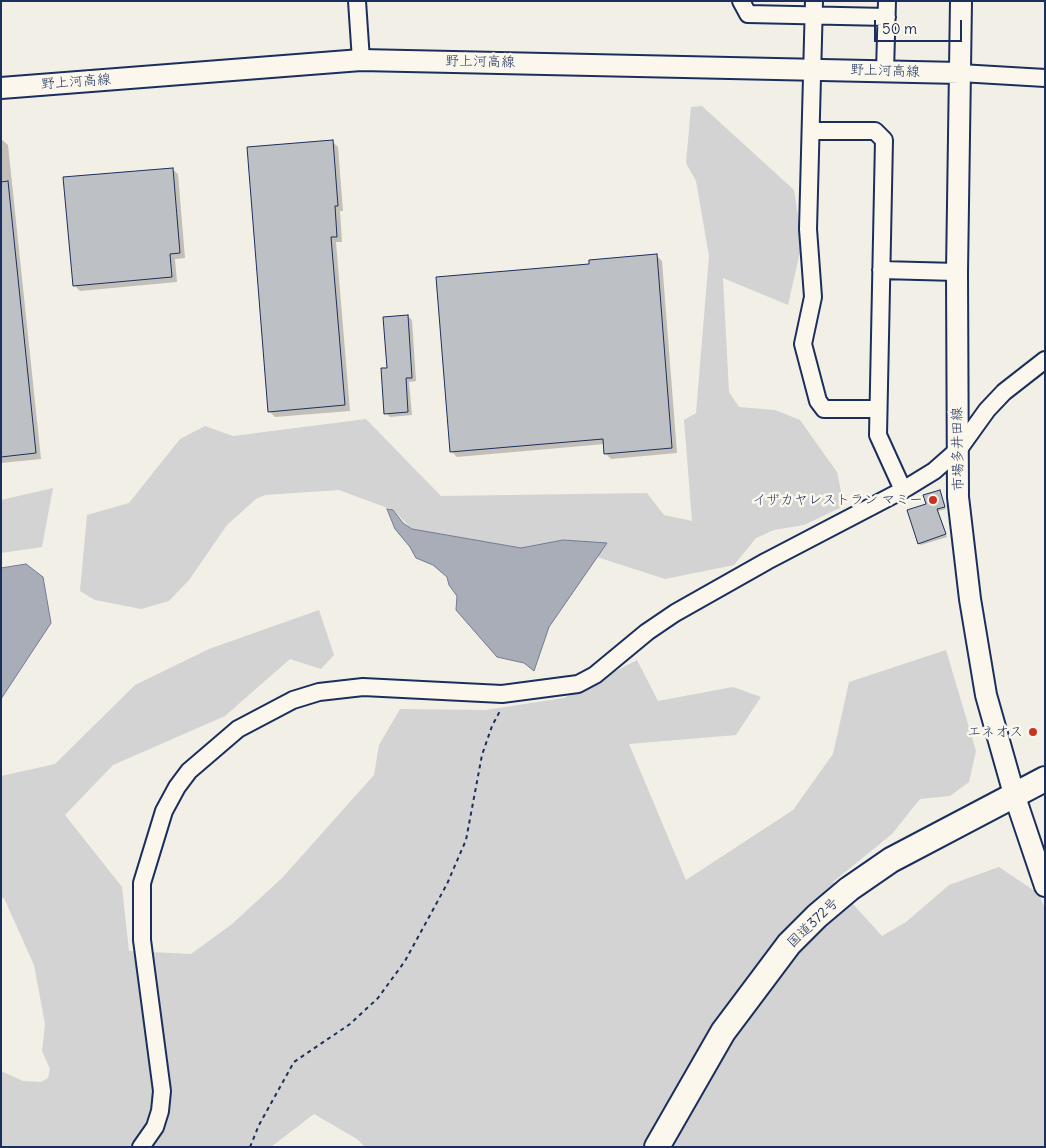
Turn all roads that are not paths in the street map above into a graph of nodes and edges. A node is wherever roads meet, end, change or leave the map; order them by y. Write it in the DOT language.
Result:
graph roads {
  1 [pos="357,1"];
  2 [pos="741,1"];
  3 [pos="961,1"];
  4 [pos="814,8"];
  5 [pos="887,9"];
  6 [pos="361,60"];
  7 [pos="813,69"];
  8 [pos="885,71"];
  9 [pos="960,73"];
  10 [pos="1045,78"];
  11 [pos="1,88"];
  12 [pos="812,131"];
  13 [pos="881,270"];
  14 [pos="957,272"];
  15 [pos="1045,360"];
  16 [pos="878,409"];
  17 [pos="959,448"];
  18 [pos="903,490"];
  19 [pos="1045,779"];
  20 [pos="1014,794"];
  21 [pos="1045,886"];
  22 [pos="141,1147"];
  23 [pos="656,1147"];
  1 -- 6 [label="street"];
  2 -- 4 [label="street"];
  3 -- 9 [label="main road, 市場多井田線"];
  4 -- 5 [label="street"];
  4 -- 7 [label="street"];
  5 -- 8 [label="street"];
  6 -- 7 [label="main road, 野上河高線"];
  6 -- 11 [label="main road, 野上河高線"];
  7 -- 8 [label="main road, 野上河高線"];
  7 -- 12 [label="street"];
  8 -- 9 [label="main road, 野上河高線"];
  9 -- 10 [label="street"];
  9 -- 14 [label="main road, 市場多井田線"];
  12 -- 13 [label="street"];
  12 -- 16 [label="street"];
  13 -- 14 [label="street"];
  13 -- 16 [label="street"];
  14 -- 17 [label="main road, 市場多井田線"];
  15 -- 17 [label="street"];
  16 -- 18 [label="street"];
  17 -- 18 [label="street"];
  17 -- 20 [label="main road, 市場多井田線"];
  18 -- 22 [label="street"];
  19 -- 20 [label="highway, 国道372号"];
  20 -- 21 [label="main road, 市場多井田線"];
  20 -- 23 [label="highway, 国道372号"];
}
